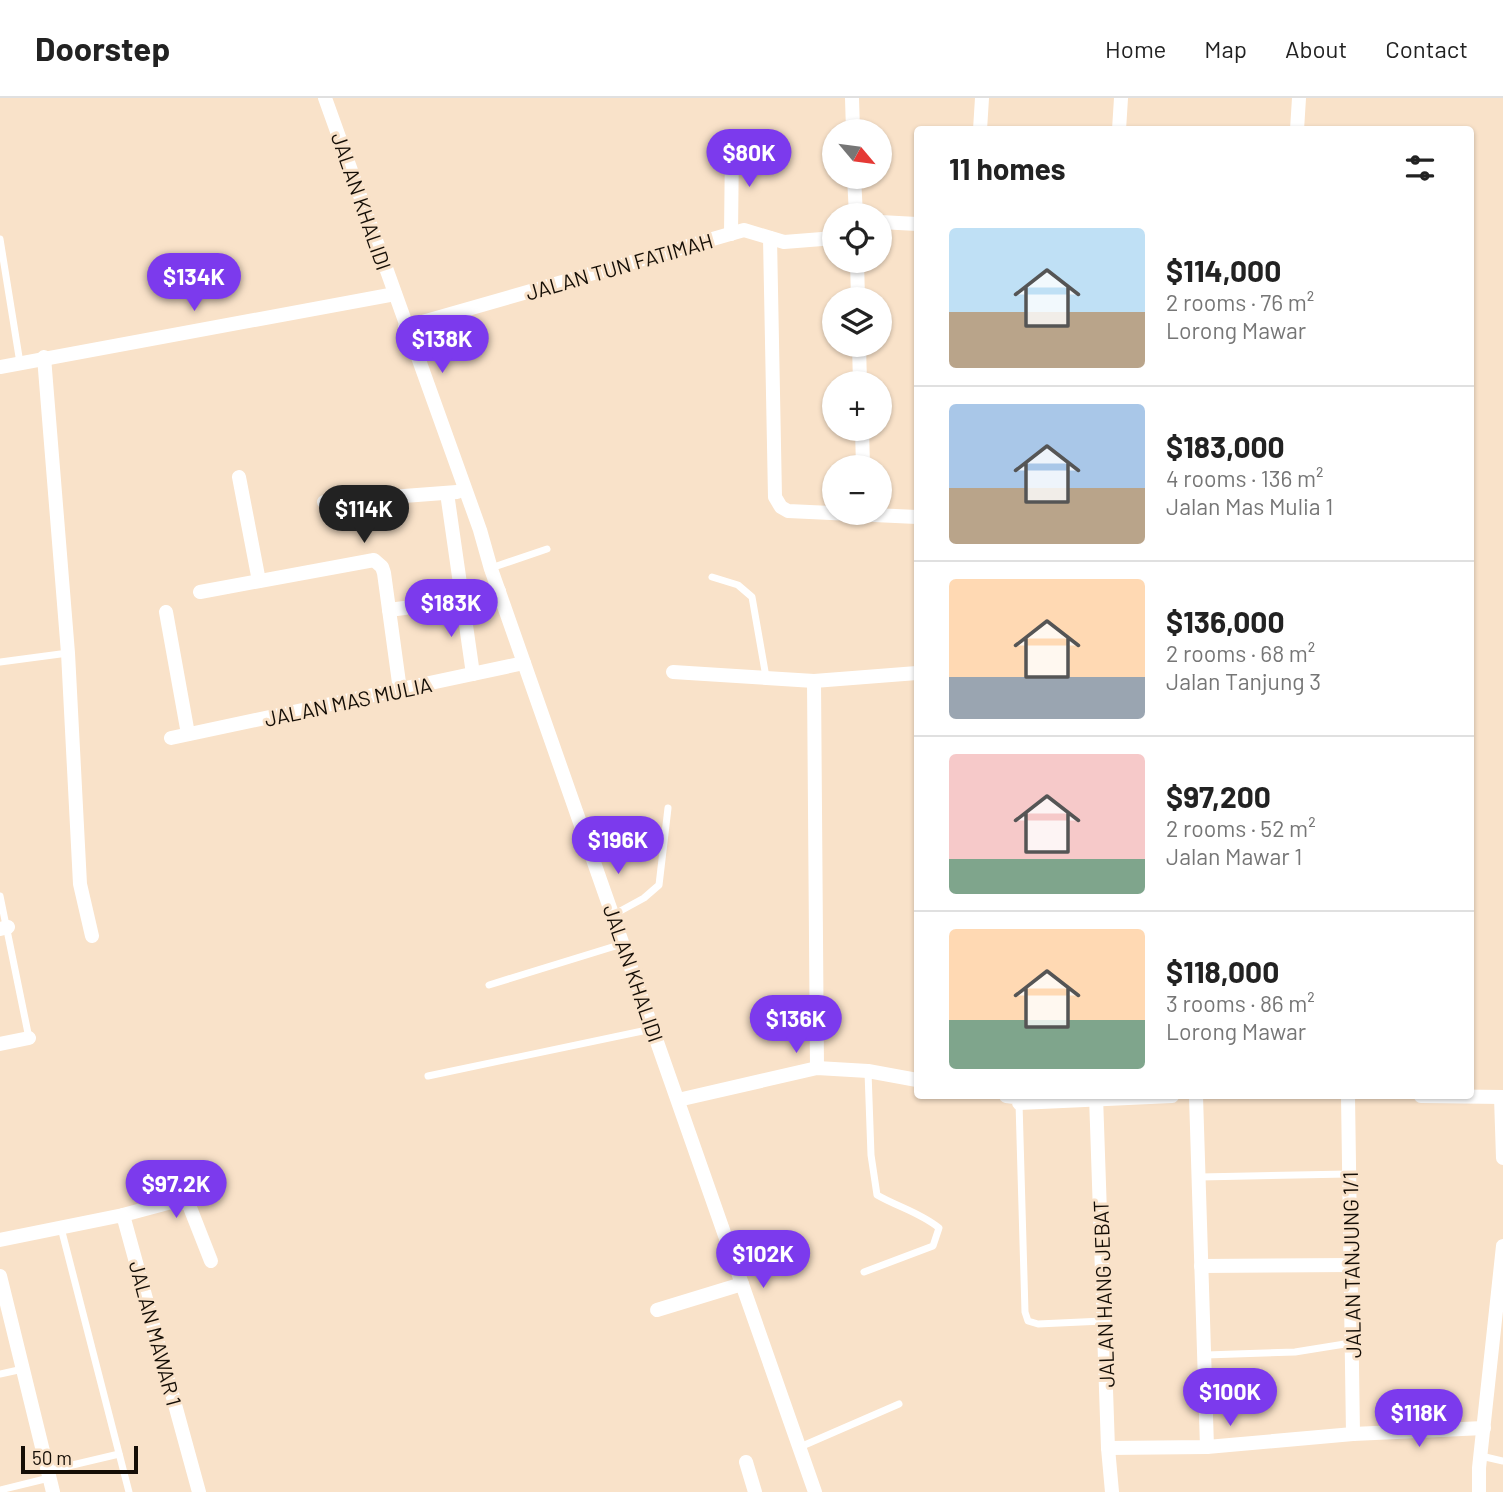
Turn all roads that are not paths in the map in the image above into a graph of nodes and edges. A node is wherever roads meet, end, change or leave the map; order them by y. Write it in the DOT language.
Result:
graph roads {
  1 [pos="325,98"];
  2 [pos="848,98"];
  3 [pos="982,98"];
  4 [pos="1121,98"];
  5 [pos="1298,98"];
  6 [pos="851,119"];
  7 [pos="980,126"];
  8 [pos="1119,126"];
  9 [pos="1297,126"];
  10 [pos="732,144"];
  11 [pos="892,223"];
  12 [pos="914,224"];
  13 [pos="731,234"];
  14 [pos="770,238"];
  15 [pos="0,239"];
  16 [pos="822,239"];
  17 [pos="395,294"];
  18 [pos="405,327"];
  19 [pos="44,357"];
  20 [pos="20,363"];
  21 [pos="0,367"];
  22 [pos="239,477"];
  23 [pos="465,492"];
  24 [pos="447,493"];
  25 [pos="324,502"];
  26 [pos="822,513"];
  27 [pos="892,516"];
  28 [pos="914,517"];
  29 [pos="480,530"];
  30 [pos="454,535"];
  31 [pos="547,549"];
  32 [pos="491,569"];
  33 [pos="712,577"];
  34 [pos="259,581"];
  35 [pos="499,591"];
  36 [pos="200,592"];
  37 [pos="464,600"];
  38 [pos="389,610"];
  39 [pos="166,612"];
  40 [pos="68,653"];
  41 [pos="0,662"];
  42 [pos="524,663"];
  43 [pos="673,672"];
  44 [pos="914,673"];
  45 [pos="473,674"];
  46 [pos="766,678"];
  47 [pos="814,681"];
  48 [pos="400,690"];
  49 [pos="188,734"];
  50 [pos="172,738"];
  51 [pos="668,808"];
  52 [pos="0,897"];
  53 [pos="613,915"];
  54 [pos="4,928"];
  55 [pos="92,936"];
  56 [pos="622,944"];
  57 [pos="489,985"];
  58 [pos="653,1028"];
  59 [pos="29,1038"];
  60 [pos="0,1044"];
  61 [pos="817,1068"];
  62 [pos="868,1071"];
  63 [pos="428,1076"];
  64 [pos="914,1079"];
  65 [pos="1474,1097"];
  66 [pos="1502,1097"];
  67 [pos="1018,1099"];
  68 [pos="1096,1099"];
  69 [pos="1196,1099"];
  70 [pos="1348,1099"];
  71 [pos="678,1100"];
  72 [pos="1503,1158"];
  73 [pos="1349,1174"];
  74 [pos="1200,1177"];
  75 [pos="123,1215"];
  76 [pos="61,1228"];
  77 [pos="0,1240"];
  78 [pos="1503,1246"];
  79 [pos="211,1261"];
  80 [pos="1350,1265"];
  81 [pos="1201,1266"];
  82 [pos="864,1272"];
  83 [pos="0,1276"];
  84 [pos="743,1283"];
  85 [pos="1501,1296"];
  86 [pos="657,1310"];
  87 [pos="1104,1321"];
  88 [pos="1352,1343"];
  89 [pos="1206,1355"];
  90 [pos="24,1368"];
  91 [pos="0,1374"];
  92 [pos="899,1404"];
  93 [pos="1484,1428"];
  94 [pos="1353,1434"];
  95 [pos="800,1447"];
  96 [pos="1207,1447"];
  97 [pos="1108,1448"];
  98 [pos="119,1454"];
  99 [pos="1481,1455"];
  100 [pos="1503,1461"];
  101 [pos="746,1462"];
  102 [pos="50,1480"];
  103 [pos="0,1490"];
  104 [pos="129,1492"];
  105 [pos="199,1492"];
  106 [pos="755,1492"];
  107 [pos="815,1492"];
  108 [pos="1112,1492"];
  109 [pos="1479,1492"];
  1 -- 17 [label="street, JALAN KHALIDI"];
  2 -- 6 [label="street"];
  3 -- 7 [label="street"];
  4 -- 8 [label="street"];
  5 -- 9 [label="street"];
  10 -- 13 [label="street"];
  11 -- 12 [label="street"];
  13 -- 14 [label="street, JALAN TUN FATIMAH"];
  13 -- 18 [label="street, JALAN TUN FATIMAH"];
  14 -- 16 [label="street, JALAN TUN FATIMAH"];
  14 -- 26 [label="street"];
  15 -- 20 [label="lane"];
  17 -- 18 [label="street, JALAN KHALIDI"];
  17 -- 19 [label="street"];
  18 -- 23 [label="street, JALAN KHALIDI"];
  19 -- 20 [label="street"];
  19 -- 40 [label="street"];
  20 -- 21 [label="street"];
  22 -- 34 [label="street"];
  23 -- 24 [label="street"];
  23 -- 29 [label="street, JALAN KHALIDI"];
  24 -- 25 [label="street"];
  24 -- 30 [label="street"];
  27 -- 28 [label="street"];
  29 -- 30 [label="street"];
  29 -- 32 [label="street, JALAN KHALIDI"];
  30 -- 37 [label="street"];
  31 -- 32 [label="lane"];
  32 -- 35 [label="street, JALAN KHALIDI"];
  33 -- 46 [label="lane"];
  34 -- 36 [label="street"];
  34 -- 38 [label="street"];
  35 -- 37 [label="street"];
  35 -- 42 [label="street, JALAN KHALIDI"];
  37 -- 38 [label="street"];
  37 -- 45 [label="street"];
  38 -- 48 [label="street"];
  39 -- 49 [label="street"];
  40 -- 41 [label="lane"];
  40 -- 55 [label="street"];
  42 -- 45 [label="street, JALAN MAS MULIA"];
  42 -- 53 [label="street, JALAN KHALIDI"];
  43 -- 46 [label="street"];
  44 -- 47 [label="street"];
  45 -- 48 [label="street, JALAN MAS MULIA"];
  46 -- 47 [label="street"];
  47 -- 61 [label="street"];
  48 -- 49 [label="street, JALAN MAS MULIA"];
  49 -- 50 [label="street, JALAN MAS MULIA"];
  51 -- 53 [label="lane"];
  52 -- 54 [label="lane"];
  53 -- 56 [label="street, JALAN KHALIDI"];
  54 -- 59 [label="lane"];
  56 -- 57 [label="lane"];
  56 -- 58 [label="street, JALAN KHALIDI"];
  58 -- 63 [label="lane"];
  58 -- 71 [label="street, JALAN KHALIDI"];
  59 -- 60 [label="street"];
  61 -- 62 [label="street"];
  61 -- 71 [label="street"];
  62 -- 64 [label="street"];
  62 -- 82 [label="lane"];
  65 -- 66 [label="street"];
  66 -- 72 [label="street"];
  67 -- 87 [label="lane"];
  68 -- 87 [label="street, JALAN HANG JEBAT"];
  69 -- 74 [label="street"];
  70 -- 73 [label="street, JALAN TANJUNG 1/1"];
  71 -- 84 [label="street, JALAN KHALIDI"];
  73 -- 74 [label="lane"];
  73 -- 80 [label="street, JALAN TANJUNG 1/1"];
  74 -- 81 [label="street"];
  75 -- 76 [label="street"];
  75 -- 79 [label="street"];
  75 -- 105 [label="street, JALAN MAWAR 1"];
  76 -- 77 [label="street"];
  76 -- 98 [label="lane"];
  78 -- 85 [label="street"];
  80 -- 81 [label="street"];
  80 -- 88 [label="street, JALAN TANJUNG 1/1"];
  81 -- 89 [label="street"];
  83 -- 90 [label="street"];
  84 -- 86 [label="street"];
  84 -- 95 [label="street, JALAN KHALIDI"];
  85 -- 93 [label="street"];
  87 -- 97 [label="street, JALAN HANG JEBAT"];
  88 -- 89 [label="lane"];
  88 -- 94 [label="street, JALAN TANJUNG 1/1"];
  89 -- 96 [label="street"];
  90 -- 91 [label="lane"];
  90 -- 102 [label="street"];
  92 -- 95 [label="lane"];
  93 -- 94 [label="street"];
  93 -- 99 [label="street"];
  94 -- 96 [label="street"];
  95 -- 107 [label="street, JALAN KHALIDI"];
  96 -- 97 [label="street"];
  97 -- 108 [label="street, JALAN HANG JEBAT"];
  98 -- 102 [label="lane"];
  98 -- 104 [label="lane"];
  99 -- 100 [label="lane"];
  99 -- 109 [label="street"];
  101 -- 106 [label="street"];
  102 -- 103 [label="lane"];
}
